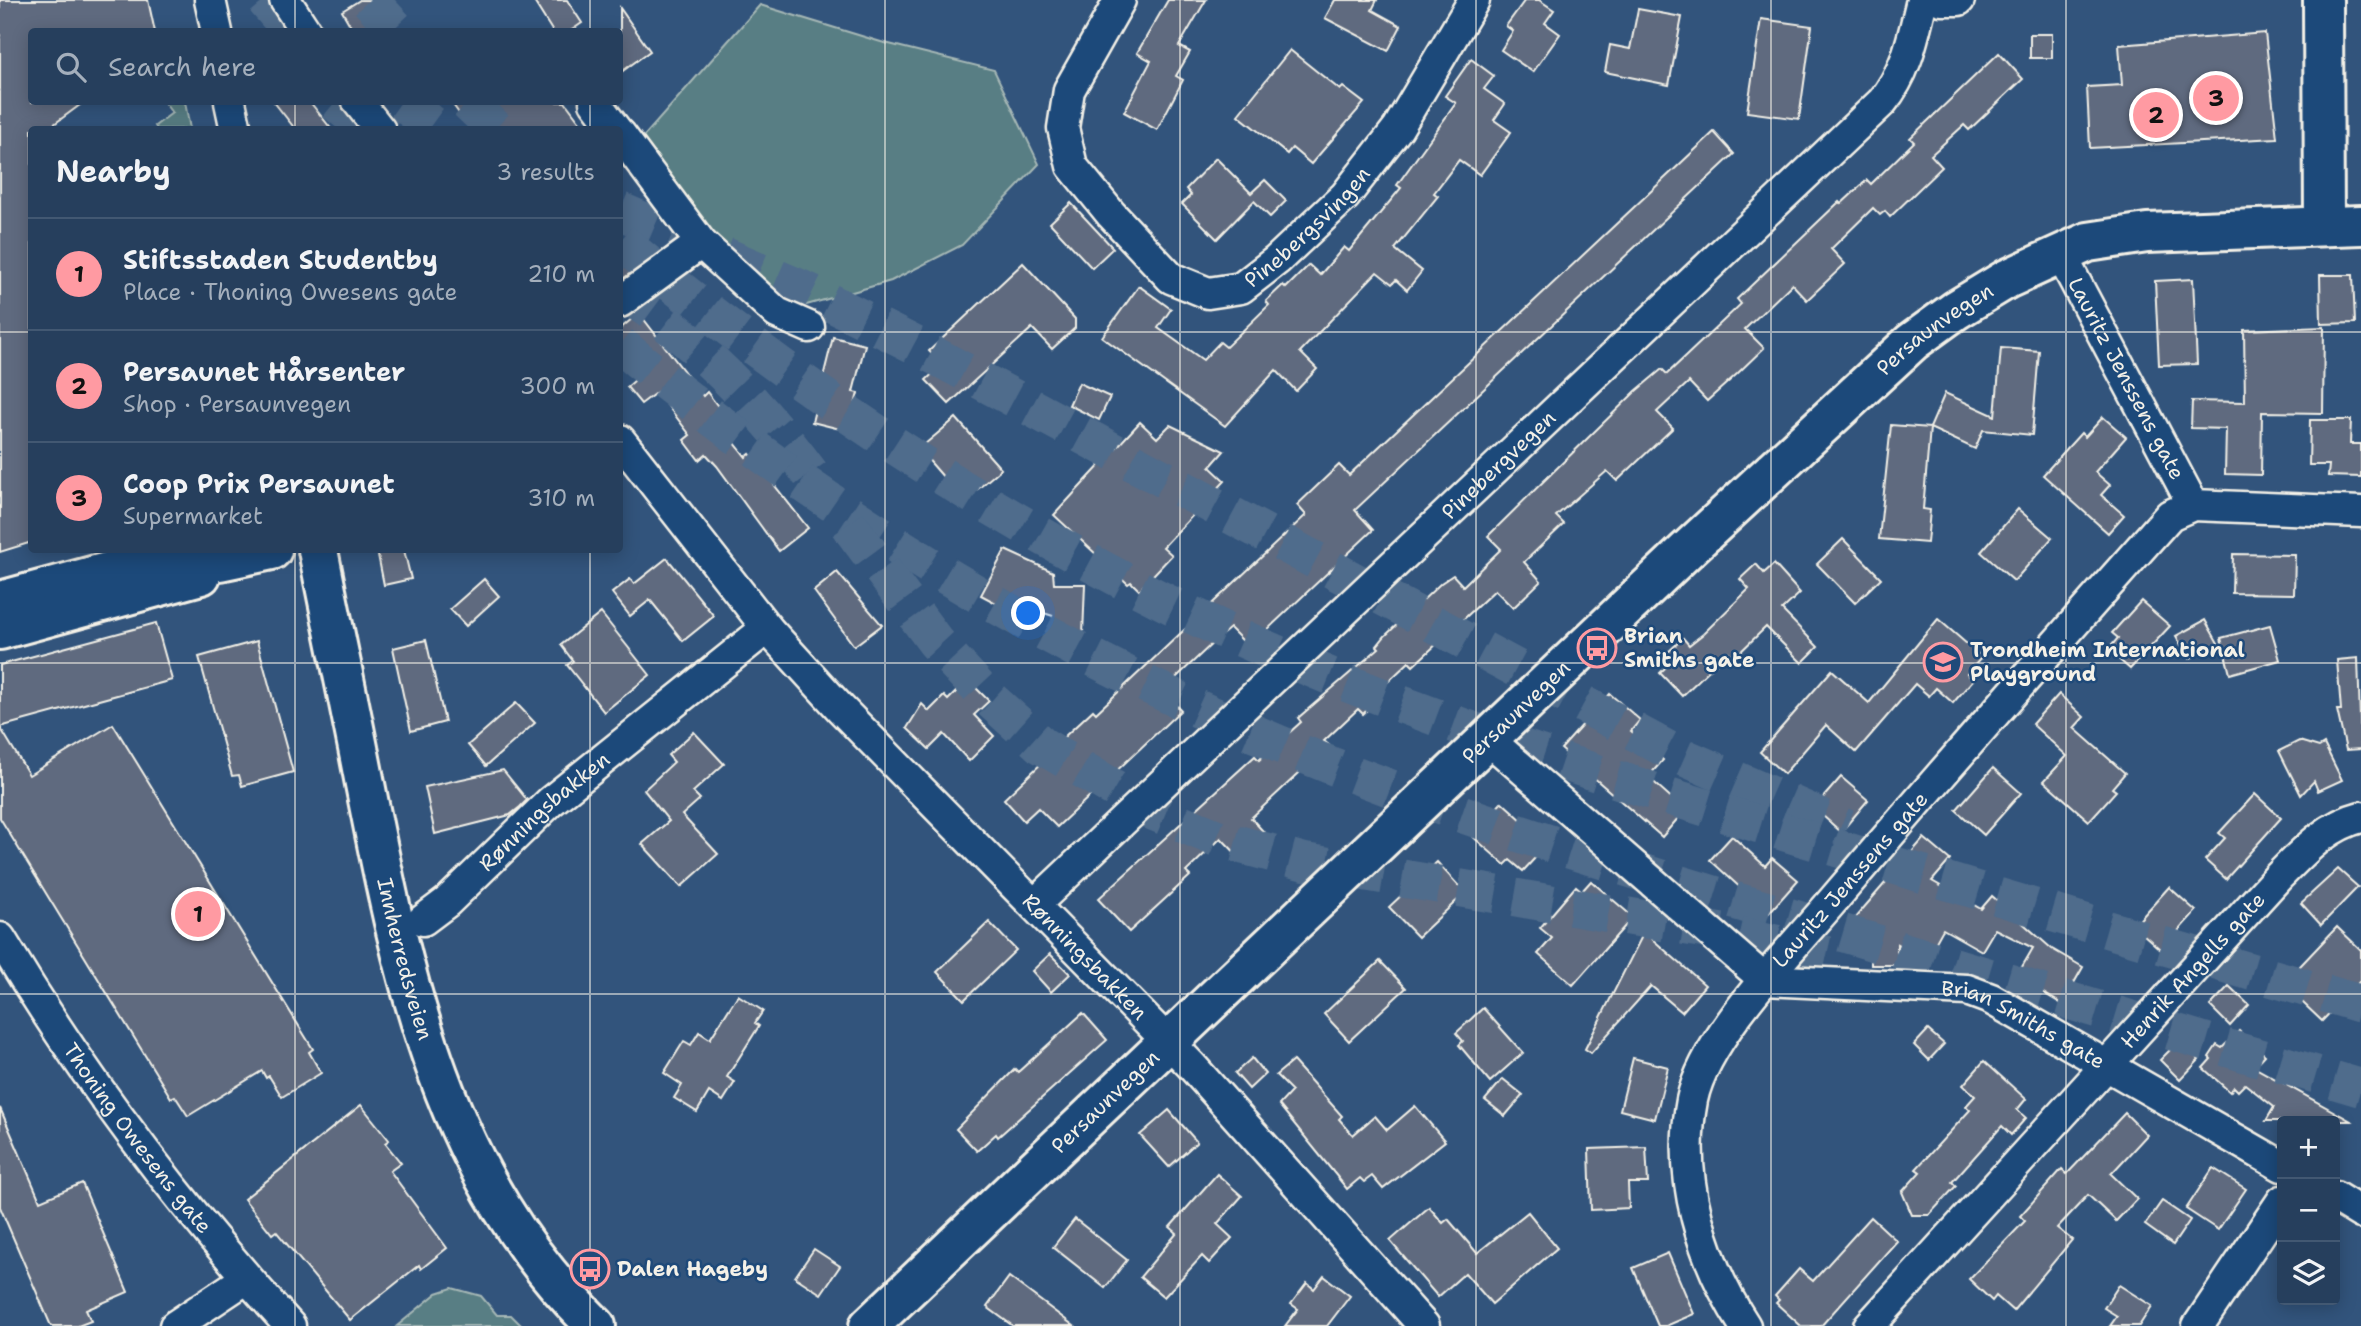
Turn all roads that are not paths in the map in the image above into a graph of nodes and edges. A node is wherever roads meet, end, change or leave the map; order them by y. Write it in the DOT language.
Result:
graph roads {
  1 [pos="211,0"];
  2 [pos="285,0"];
  3 [pos="1120,0"];
  4 [pos="1474,0"];
  5 [pos="1922,0"];
  6 [pos="1941,0"];
  7 [pos="1959,0"];
  8 [pos="2323,0"];
  9 [pos="217,28"];
  10 [pos="303,28"];
  11 [pos="231,105"];
  12 [pos="360,105"];
  13 [pos="597,105"];
  14 [pos="235,126"];
  15 [pos="377,126"];
  16 [pos="613,126"];
  17 [pos="623,138"];
  18 [pos="2343,225"];
  19 [pos="701,243"];
  20 [pos="2060,253"];
  21 [pos="623,300"];
  22 [pos="809,327"];
  23 [pos="623,444"];
  24 [pos="2193,505"];
  25 [pos="2361,512"];
  26 [pos="258,553"];
  27 [pos="319,553"];
  28 [pos="220,561"];
  29 [pos="0,601"];
  30 [pos="767,628"];
  31 [pos="0,630"];
  32 [pos="1488,739"];
  33 [pos="2361,817"];
  34 [pos="1034,905"];
  35 [pos="423,920"];
  36 [pos="0,937"];
  37 [pos="1765,980"];
  38 [pos="1169,1042"];
  39 [pos="2107,1064"];
  40 [pos="2277,1163"];
  41 [pos="2340,1200"];
  42 [pos="2277,1208"];
  43 [pos="2361,1213"];
  44 [pos="247,1278"];
  45 [pos="175,1326"];
  46 [pos="290,1326"];
  47 [pos="596,1326"];
  48 [pos="869,1326"];
  49 [pos="1424,1326"];
  50 [pos="1745,1326"];
  51 [pos="1869,1326"];
  52 [pos="2198,1326"];
  1 -- 9 [label="street"];
  2 -- 10 [label="street"];
  3 -- 4 [label="street, Pinebergsvingen"];
  5 -- 34 [label="street, Pinebergvegen"];
  6 -- 7 [label="street"];
  8 -- 18 [label="street"];
  11 -- 14 [label="street"];
  12 -- 15 [label="street"];
  13 -- 16 [label="street"];
  17 -- 19 [label="street"];
  18 -- 20 [label="street, Persaunvegen"];
  19 -- 21 [label="street"];
  19 -- 22 [label="street"];
  20 -- 24 [label="street, Lauritz Jenssens gate"];
  20 -- 32 [label="street, Persaunvegen"];
  23 -- 30 [label="street, Rønningsbakken"];
  24 -- 25 [label="street, Lauritz Jenssens gate"];
  24 -- 37 [label="street, Lauritz Jenssens gate"];
  26 -- 28 [label="street"];
  27 -- 47 [label="street, Innherredsveien"];
  28 -- 29 [label="street"];
  28 -- 31 [label="street"];
  30 -- 34 [label="street, Rønningsbakken"];
  30 -- 35 [label="street, Rønningsbakken"];
  32 -- 37 [label="street"];
  32 -- 38 [label="street, Persaunvegen"];
  33 -- 39 [label="street, Henrik Angells gate"];
  34 -- 38 [label="street, Rønningsbakken"];
  36 -- 44 [label="street, Thoning Owesens gate"];
  37 -- 39 [label="street, Brian Smiths gate"];
  37 -- 50 [label="street, Lauritz Jenssens gate"];
  38 -- 48 [label="street, Persaunvegen"];
  38 -- 49 [label="street, Rønningsbakken"];
  39 -- 40 [label="street, Brian Smiths gate"];
  39 -- 51 [label="street, Henrik Angells gate"];
  41 -- 43 [label="street"];
  42 -- 52 [label="street"];
  44 -- 45 [label="street"];
  44 -- 46 [label="street, Thoning Owesens gate"];
}
